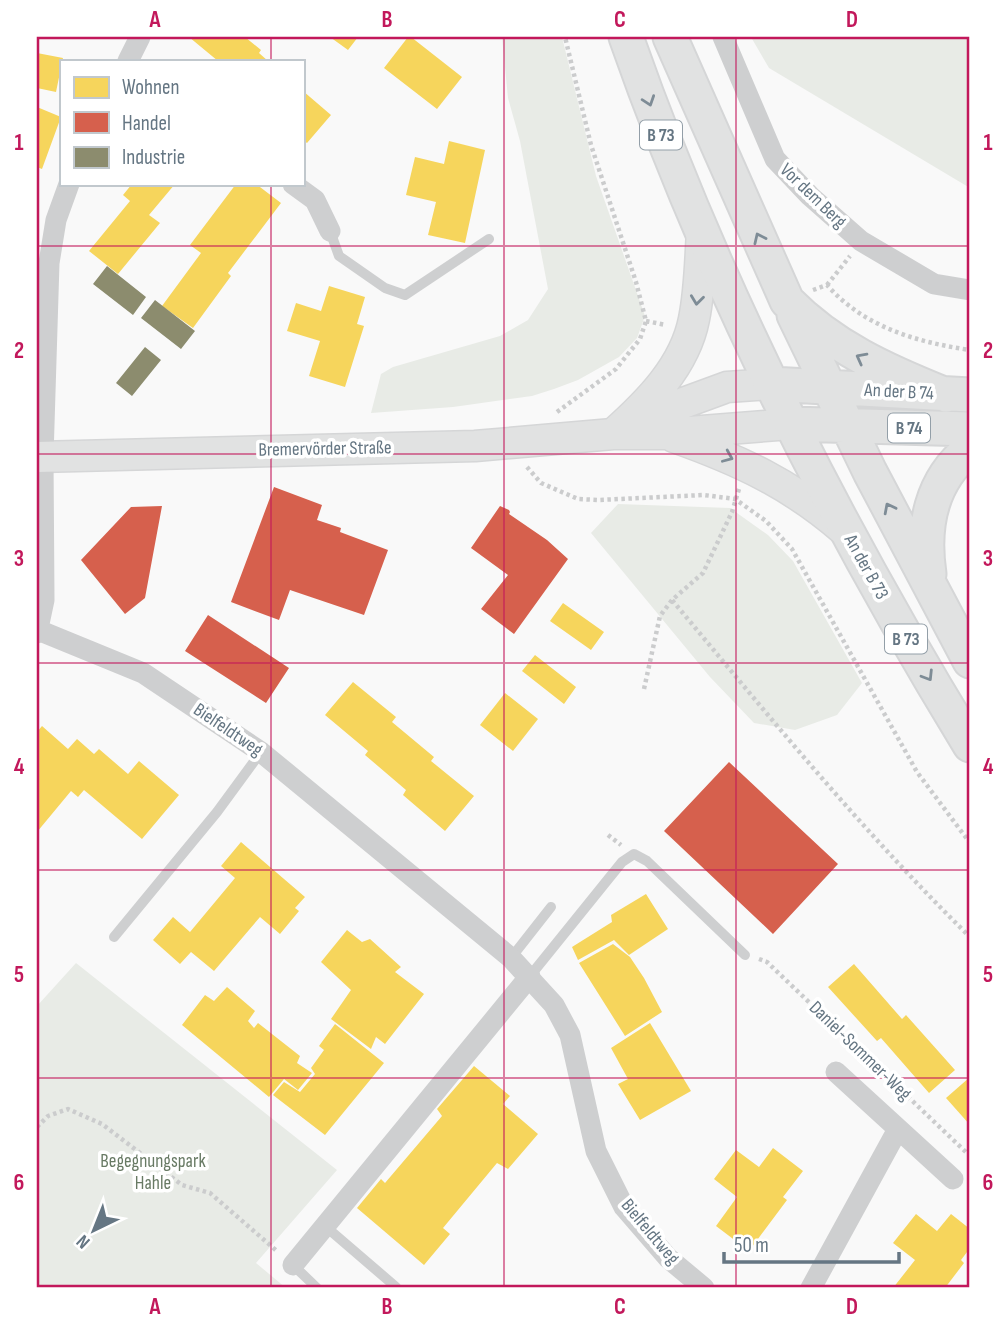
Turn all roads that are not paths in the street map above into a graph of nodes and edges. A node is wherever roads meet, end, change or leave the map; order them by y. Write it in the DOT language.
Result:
graph roads {
  1 [pos="140,37"];
  2 [pos="626,37"];
  3 [pos="670,37"];
  4 [pos="723,37"];
  5 [pos="128,60"];
  6 [pos="68,186"];
  7 [pos="296,186"];
  8 [pos="330,231"];
  9 [pos="702,232"];
  10 [pos="489,239"];
  11 [pos="970,290"];
  12 [pos="797,297"];
  13 [pos="771,384"];
  14 [pos="828,387"];
  15 [pos="958,395"];
  16 [pos="790,424"];
  17 [pos="847,427"];
  18 [pos="970,429"];
  19 [pos="613,433"];
  20 [pos="664,434"];
  21 [pos="970,449"];
  22 [pos="40,457"];
  23 [pos="846,531"];
  24 [pos="932,590"];
  25 [pos="37,632"];
  26 [pos="970,661"];
  27 [pos="970,745"];
  28 [pos="261,752"];
  29 [pos="551,907"];
  30 [pos="114,937"];
  31 [pos="745,955"];
  32 [pos="511,958"];
  33 [pos="530,976"];
  34 [pos="836,1072"];
  35 [pos="898,1129"];
  36 [pos="953,1180"];
  37 [pos="325,1226"];
  38 [pos="293,1265"];
  39 [pos="396,1287"];
  40 [pos="317,1288"];
  41 [pos="704,1288"];
  42 [pos="811,1288"];
  1 -- 5 [label="street"];
  2 -- 9 [label="main road, B 73, one-way"];
  12 -- 3 [label="main road, B 73, one-way"];
  4 -- 11 [label="street, Vor dem Berg"];
  6 -- 22 [label="street, Bielfeldtweg"];
  7 -- 8 [label="street"];
  8 -- 10 [label="lane"];
  9 -- 13 [label="main road, B 73"];
  9 -- 19 [label="main road, one-way"];
  12 -- 14 [label="main road, B 73"];
  15 -- 12 [label="main road, one-way"];
  13 -- 14 [label="main road, B 74"];
  13 -- 16 [label="main road, An der B 73 / B 73"];
  13 -- 19 [label="main road, Bremervörder Straße"];
  14 -- 15 [label="main road, An der B 74 / B 74"];
  14 -- 17 [label="main road, B 73"];
  16 -- 17 [label="main road, B 74"];
  16 -- 20 [label="main road, Bremervörder Straße"];
  16 -- 23 [label="main road, An der B 73 / B 73"];
  17 -- 18 [label="main road, An der B 74 / B 74"];
  24 -- 17 [label="main road, B 73, one-way"];
  19 -- 20 [label="main road, Bremervörder Straße"];
  19 -- 22 [label="main road, Bremervörder Straße"];
  20 -- 23 [label="main road, one-way"];
  21 -- 24 [label="main road"];
  22 -- 25 [label="street, Bielfeldtweg"];
  23 -- 27 [label="main road, An der B 73 / B 73, one-way"];
  24 -- 26 [label="main road, B 73"];
  25 -- 28 [label="street, Bielfeldtweg"];
  28 -- 30 [label="lane"];
  28 -- 32 [label="street, Bielfeldtweg"];
  29 -- 32 [label="lane"];
  31 -- 33 [label="lane"];
  32 -- 33 [label="street, Bielfeldtweg"];
  33 -- 37 [label="street"];
  33 -- 41 [label="street, Bielfeldtweg"];
  34 -- 35 [label="street, Daniel-Sommer-Weg"];
  35 -- 36 [label="street, Daniel-Sommer-Weg"];
  35 -- 42 [label="street, Daniel-Sommer-Weg"];
  37 -- 38 [label="street"];
  37 -- 39 [label="lane"];
  38 -- 40 [label="lane"];
}
